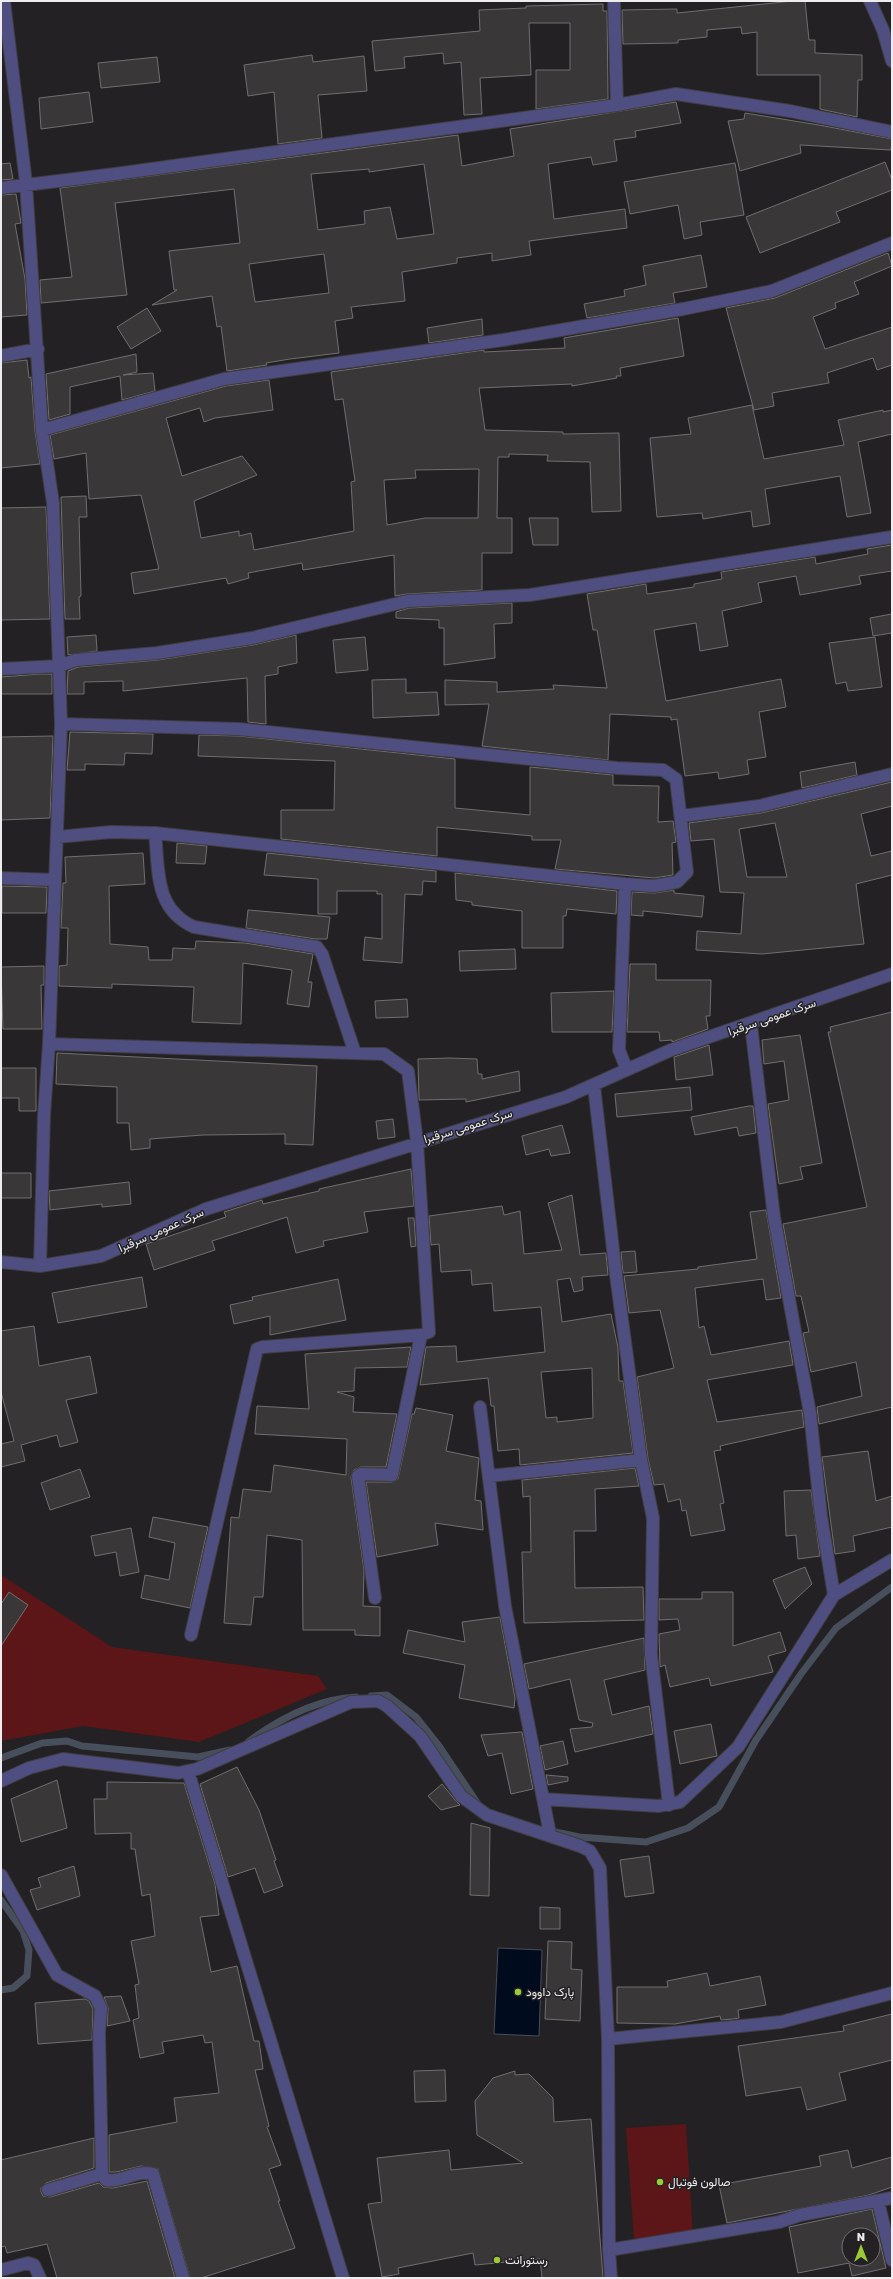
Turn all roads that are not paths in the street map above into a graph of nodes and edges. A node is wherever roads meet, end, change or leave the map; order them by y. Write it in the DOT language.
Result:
graph roads {
  1 [pos="4,1"];
  2 [pos="614,1"];
  3 [pos="870,1"];
  4 [pos="889,40"];
  5 [pos="892,61"];
  6 [pos="617,105"];
  7 [pos="892,132"];
  8 [pos="26,183"];
  9 [pos="1,188"];
  10 [pos="892,243"];
  11 [pos="38,349"];
  12 [pos="1,356"];
  13 [pos="42,430"];
  14 [pos="892,537"];
  15 [pos="59,666"];
  16 [pos="1,669"];
  17 [pos="61,724"];
  18 [pos="892,774"];
  19 [pos="682,816"];
  20 [pos="155,833"];
  21 [pos="57,837"];
  22 [pos="1,878"];
  23 [pos="55,880"];
  24 [pos="626,884"];
  25 [pos="892,974"];
  26 [pos="751,1024"];
  27 [pos="49,1044"];
  28 [pos="355,1053"];
  29 [pos="627,1070"];
  30 [pos="594,1086"];
  31 [pos="417,1142"];
  32 [pos="1,1262"];
  33 [pos="40,1266"];
  34 [pos="421,1336"];
  35 [pos="480,1407"];
  36 [pos="642,1460"];
  37 [pos="489,1476"];
  38 [pos="892,1560"];
  39 [pos="834,1595"];
  40 [pos="375,1598"];
  41 [pos="191,1635"];
  42 [pos="188,1771"];
  43 [pos="1,1781"];
  44 [pos="543,1799"];
  45 [pos="670,1805"];
  46 [pos="550,1834"];
  47 [pos="1,1875"];
  48 [pos="892,1993"];
  49 [pos="608,2038"];
  50 [pos="102,2174"];
  51 [pos="48,2190"];
  52 [pos="892,2198"];
  53 [pos="878,2201"];
  54 [pos="609,2250"];
  55 [pos="892,2260"];
  56 [pos="1,2270"];
  57 [pos="40,2278"];
  58 [pos="183,2278"];
  59 [pos="343,2278"];
  60 [pos="611,2278"];
  1 -- 8 [label="street"];
  2 -- 6 [label="street"];
  3 -- 4 [label="street"];
  4 -- 5 [label="street"];
  6 -- 7 [label="street"];
  6 -- 8 [label="street"];
  8 -- 9 [label="street"];
  8 -- 11 [label="street"];
  10 -- 13 [label="street"];
  11 -- 12 [label="street"];
  11 -- 13 [label="street"];
  13 -- 15 [label="street"];
  14 -- 15 [label="street"];
  15 -- 16 [label="street"];
  15 -- 17 [label="street"];
  17 -- 19 [label="street"];
  17 -- 21 [label="street"];
  18 -- 19 [label="street"];
  19 -- 24 [label="street"];
  20 -- 21 [label="street"];
  20 -- 24 [label="street"];
  20 -- 28 [label="street"];
  21 -- 23 [label="street"];
  22 -- 23 [label="street"];
  23 -- 27 [label="street"];
  24 -- 29 [label="street"];
  25 -- 26 [label="street, سرک عمومی سرقبرا"];
  26 -- 29 [label="street, سرک عمومی سرقبرا"];
  26 -- 39 [label="street"];
  27 -- 28 [label="street"];
  27 -- 33 [label="street"];
  28 -- 31 [label="street"];
  29 -- 30 [label="street, سرک عمومی سرقبرا"];
  30 -- 31 [label="street, سرک عمومی سرقبرا"];
  30 -- 36 [label="street"];
  31 -- 33 [label="street, سرک عمومی سرقبرا"];
  31 -- 34 [label="street"];
  32 -- 33 [label="street, سرک عمومی سرقبرا"];
  34 -- 40 [label="street"];
  34 -- 41 [label="street"];
  35 -- 37 [label="street"];
  36 -- 37 [label="street"];
  36 -- 45 [label="street"];
  37 -- 44 [label="street"];
  38 -- 39 [label="street"];
  39 -- 45 [label="street"];
  42 -- 43 [label="street"];
  42 -- 46 [label="street"];
  42 -- 59 [label="street"];
  44 -- 45 [label="street"];
  44 -- 46 [label="street"];
  46 -- 49 [label="street"];
  47 -- 50 [label="street"];
  48 -- 49 [label="street"];
  49 -- 54 [label="street"];
  50 -- 51 [label="street"];
  50 -- 58 [label="street"];
  52 -- 53 [label="street"];
  53 -- 54 [label="street"];
  53 -- 55 [label="street"];
  54 -- 60 [label="street"];
  56 -- 57 [label="street"];
}
